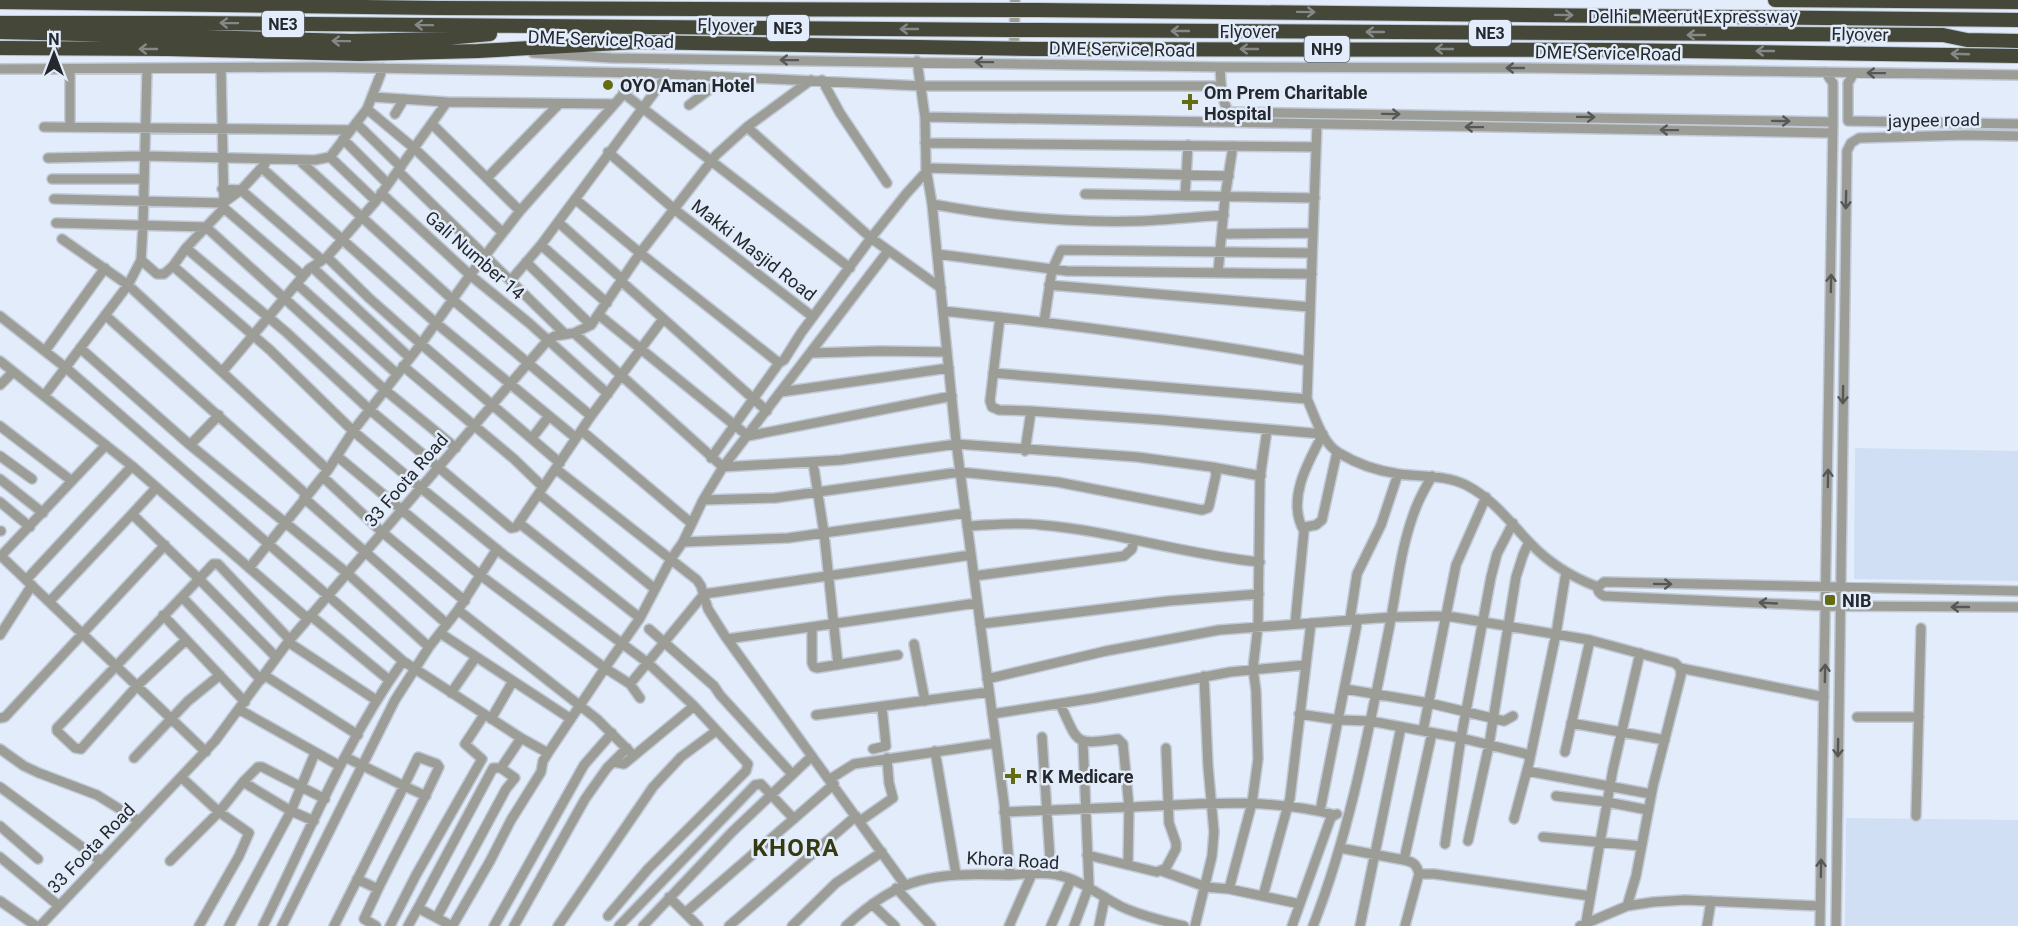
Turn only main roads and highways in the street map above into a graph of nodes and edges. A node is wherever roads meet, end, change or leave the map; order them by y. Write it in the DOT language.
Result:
graph roads {
  1 [pos="12,0"];
  2 [pos="548,0"];
  3 [pos="1775,0"];
  4 [pos="1838,1"];
  5 [pos="0,2"];
  6 [pos="2018,2"];
  7 [pos="1013,5"];
  8 [pos="630,9"];
  9 [pos="2018,20"];
  10 [pos="0,23"];
  11 [pos="567,27"];
  12 [pos="0,32"];
  13 [pos="2018,41"];
  14 [pos="270,45"];
  15 [pos="0,48"];
  16 [pos="2018,56"];
  1 -- 5 [label="highway"];
  2 -- 8 [label="highway"];
  3 -- 4 [label="highway"];
  4 -- 6 [label="highway"];
  5 -- 8 [label="highway, Delhi - Meerut Expressway / NE3"];
  7 -- 8 [label="highway, Delhi - Meerut Expressway / NE3"];
  7 -- 9 [label="highway, Delhi - Meerut Expressway / NE3, one-way, bridge"];
  11 -- 10 [label="highway, Delhi - Meerut Expressway / NE3, one-way"];
  13 -- 11 [label="highway, Delhi - Meerut Expressway / NE3, one-way, bridge"];
  11 -- 14 [label="highway, one-way"];
  12 -- 14 [label="highway"];
  14 -- 15 [label="highway, one-way"];
  16 -- 14 [label="highway, Flyover / NH9, one-way, bridge"];
}
